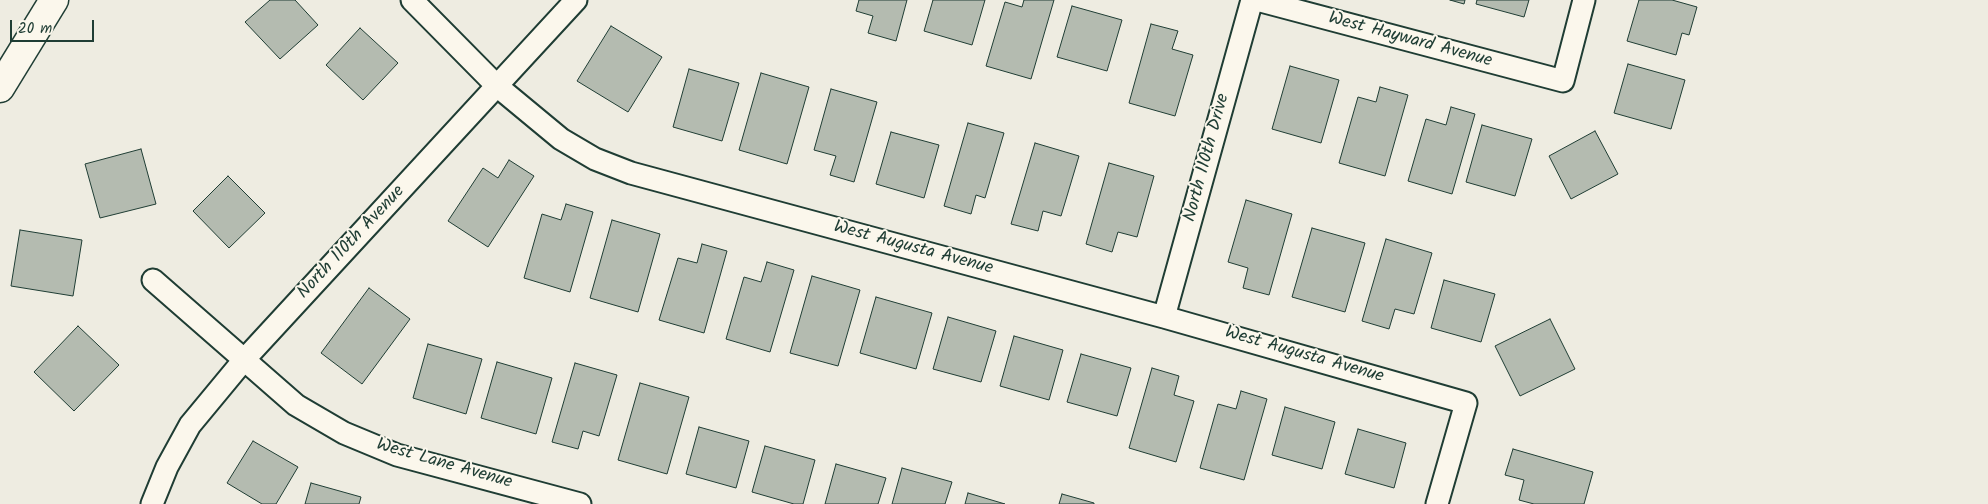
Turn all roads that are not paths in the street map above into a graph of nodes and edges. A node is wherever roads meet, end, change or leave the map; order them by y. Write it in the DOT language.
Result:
graph roads {
  1 [pos="54,0"];
  2 [pos="412,0"];
  3 [pos="576,0"];
  4 [pos="1252,0"];
  5 [pos="1257,0"];
  6 [pos="1584,0"];
  7 [pos="497,86"];
  8 [pos="0,88"];
  9 [pos="153,280"];
  10 [pos="1164,317"];
  11 [pos="244,361"];
  12 [pos="152,504"];
  13 [pos="580,504"];
  14 [pos="1437,504"];
  1 -- 8 [label="street"];
  2 -- 7 [label="street, West Augusta Avenue"];
  3 -- 7 [label="street, North 110th Avenue"];
  4 -- 10 [label="street, North 110th Drive"];
  5 -- 6 [label="street, West Hayward Avenue"];
  7 -- 10 [label="street, West Augusta Avenue"];
  7 -- 11 [label="street, North 110th Avenue"];
  9 -- 11 [label="street, West Lane Avenue"];
  10 -- 14 [label="street, West Augusta Avenue"];
  11 -- 12 [label="street, North 110th Avenue"];
  11 -- 13 [label="street, West Lane Avenue"];
}
